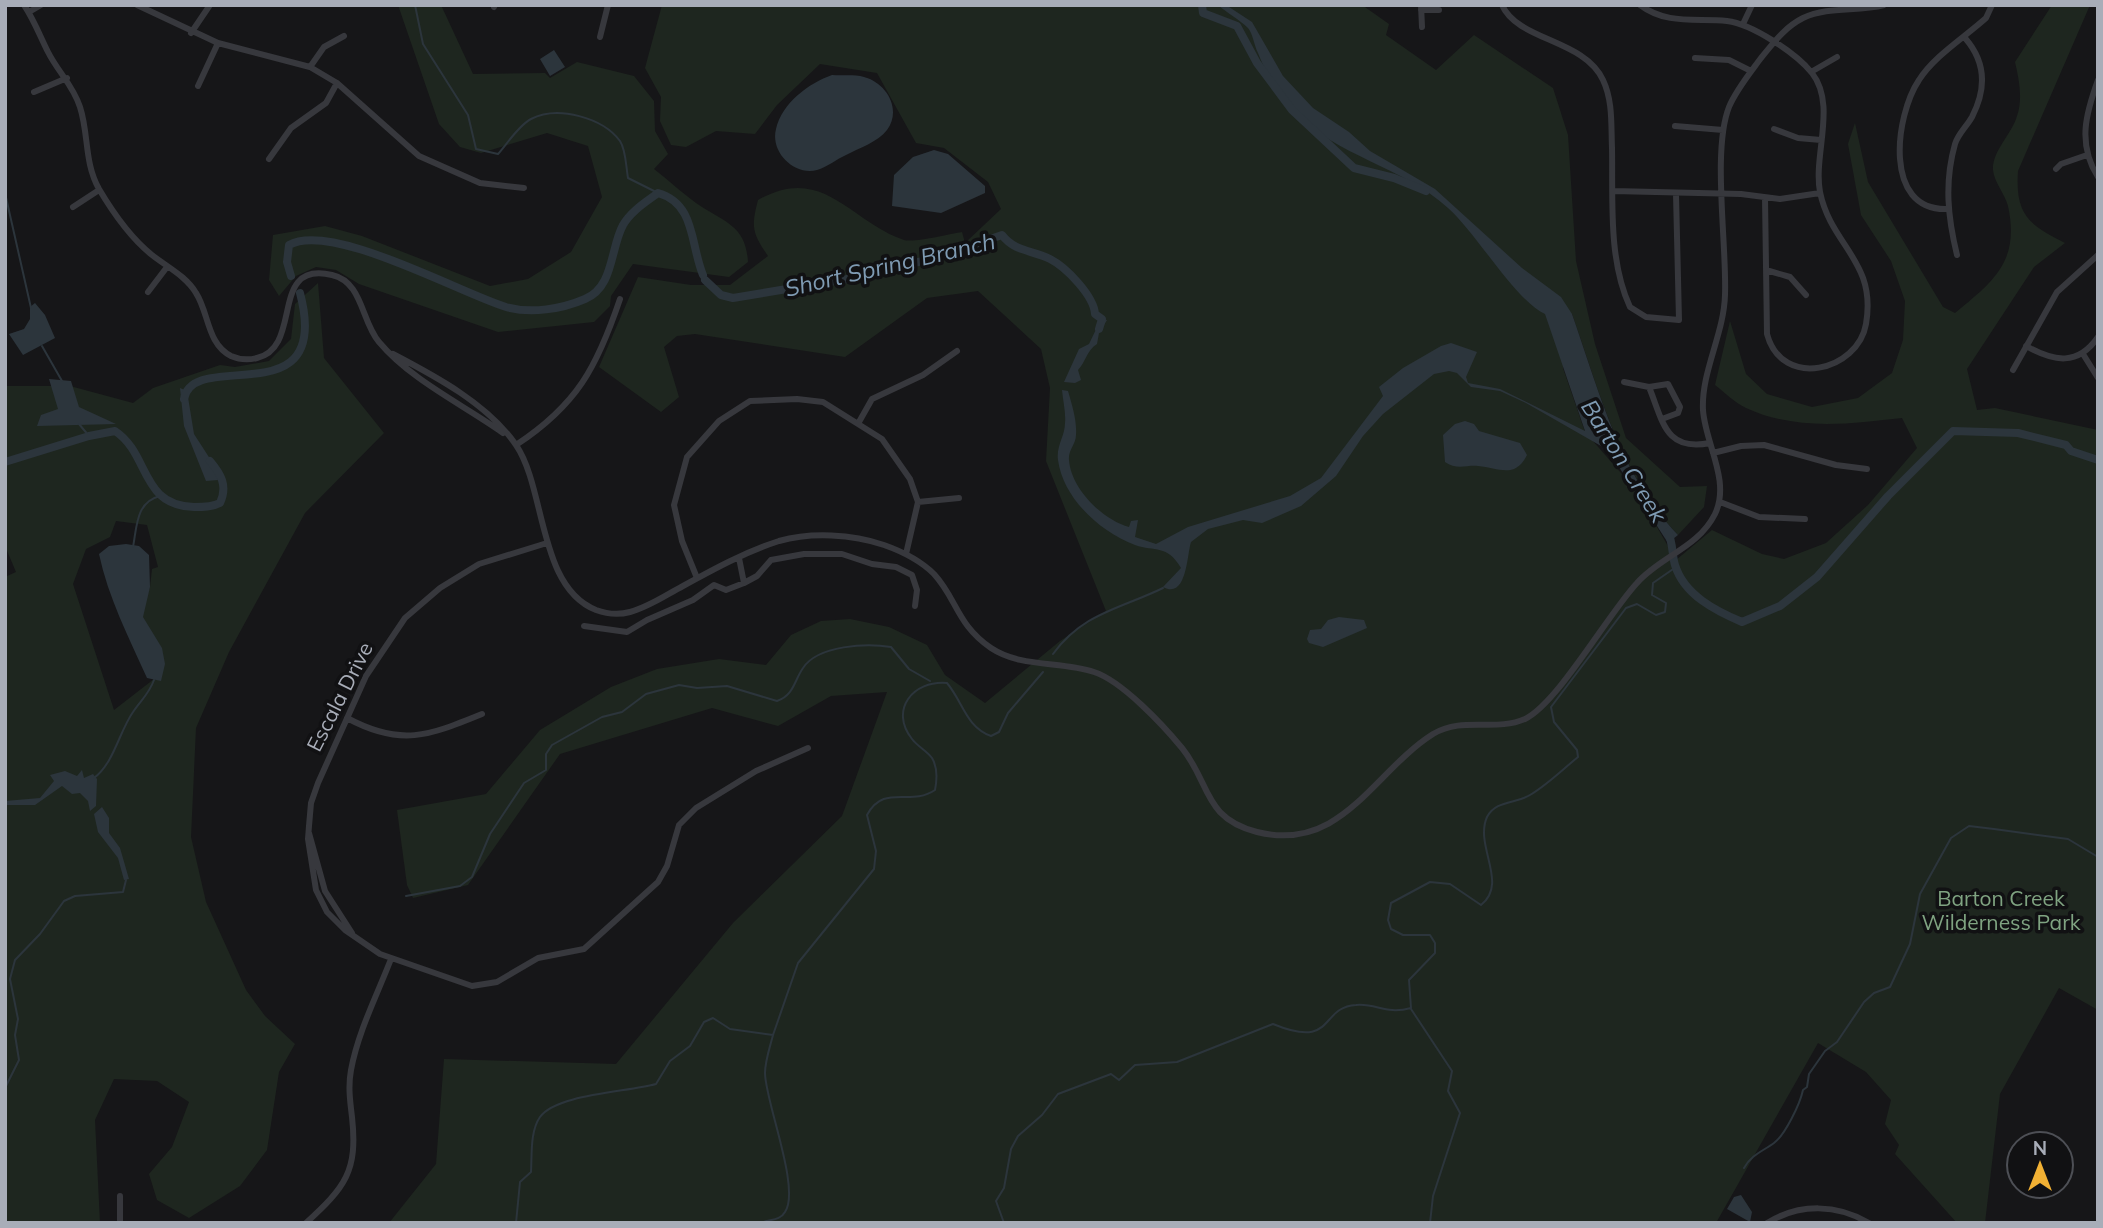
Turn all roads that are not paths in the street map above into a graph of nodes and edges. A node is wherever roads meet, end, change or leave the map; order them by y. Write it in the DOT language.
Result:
graph roads {
  1 [pos="24,5"];
  2 [pos="41,5"];
  3 [pos="137,5"];
  4 [pos="210,5"];
  5 [pos="608,5"];
  6 [pos="1502,5"];
  7 [pos="1640,5"];
  8 [pos="1752,5"];
  9 [pos="1884,5"];
  10 [pos="1992,5"];
  11 [pos="1872,7"];
  12 [pos="1421,8"];
  13 [pos="1439,10"];
  14 [pos="29,12"];
  15 [pos="1743,24"];
  16 [pos="1422,27"];
  17 [pos="191,33"];
  18 [pos="344,36"];
  19 [pos="600,37"];
  20 [pos="1965,38"];
  21 [pos="1774,42"];
  22 [pos="218,43"];
  23 [pos="1837,57"];
  24 [pos="1695,58"];
  25 [pos="310,67"];
  26 [pos="1751,71"];
  27 [pos="1811,72"];
  28 [pos="67,78"];
  29 [pos="2098,80"];
  30 [pos="337,83"];
  31 [pos="198,86"];
  32 [pos="34,92"];
  33 [pos="2089,104"];
  34 [pos="2098,107"];
  35 [pos="1675,126"];
  36 [pos="1723,130"];
  37 [pos="1774,130"];
  38 [pos="1821,140"];
  39 [pos="2087,155"];
  40 [pos="269,159"];
  41 [pos="2056,169"];
  42 [pos="2098,177"];
  43 [pos="524,188"];
  44 [pos="99,190"];
  45 [pos="1613,191"];
  46 [pos="1723,193"];
  47 [pos="1820,193"];
  48 [pos="1676,194"];
  49 [pos="1765,198"];
  50 [pos="73,207"];
  51 [pos="1947,209"];
  52 [pos="1957,255"];
  53 [pos="2098,255"];
  54 [pos="167,267"];
  55 [pos="1766,270"];
  56 [pos="148,292"];
  57 [pos="1806,295"];
  58 [pos="620,299"];
  59 [pos="2098,337"];
  60 [pos="2026,346"];
  61 [pos="957,351"];
  62 [pos="2083,354"];
  63 [pos="2013,370"];
  64 [pos="2098,378"];
  65 [pos="1624,382"];
  66 [pos="1648,387"];
  67 [pos="1662,419"];
  68 [pos="859,422"];
  69 [pos="1710,443"];
  70 [pos="516,445"];
  71 [pos="1713,453"];
  72 [pos="1867,469"];
  73 [pos="959,498"];
  74 [pos="918,502"];
  75 [pos="1720,502"];
  76 [pos="1805,519"];
  77 [pos="547,543"];
  78 [pos="906,555"];
  79 [pos="738,558"];
  80 [pos="697,578"];
  81 [pos="744,583"];
  82 [pos="915,606"];
  83 [pos="584,626"];
  84 [pos="482,714"];
  85 [pos="347,718"];
  86 [pos="808,748"];
  87 [pos="391,959"];
  88 [pos="120,1196"];
  89 [pos="120,1223"];
  90 [pos="306,1223"];
  91 [pos="1768,1223"];
  92 [pos="1869,1223"];
  1 -- 14 [label="street"];
  2 -- 14 [label="street"];
  3 -- 17 [label="street"];
  4 -- 17 [label="street"];
  5 -- 19 [label="street"];
  6 -- 45 [label="street"];
  7 -- 15 [label="street"];
  8 -- 15 [label="street"];
  9 -- 11 [label="street"];
  10 -- 20 [label="street"];
  11 -- 21 [label="street"];
  12 -- 13 [label="street"];
  12 -- 16 [label="street"];
  14 -- 28 [label="street"];
  15 -- 21 [label="street"];
  17 -- 22 [label="street"];
  18 -- 25 [label="street"];
  20 -- 51 [label="street"];
  20 -- 51 [label="street"];
  21 -- 26 [label="street"];
  21 -- 27 [label="street"];
  22 -- 25 [label="street"];
  22 -- 31 [label="street"];
  23 -- 27 [label="street"];
  24 -- 26 [label="street"];
  25 -- 30 [label="street"];
  26 -- 36 [label="street"];
  27 -- 38 [label="street"];
  28 -- 32 [label="street"];
  28 -- 44 [label="street"];
  29 -- 33 [label="street"];
  30 -- 40 [label="street"];
  30 -- 43 [label="street"];
  33 -- 34 [label="street"];
  33 -- 39 [label="street"];
  35 -- 36 [label="street"];
  36 -- 46 [label="street"];
  37 -- 38 [label="street"];
  38 -- 47 [label="street"];
  39 -- 41 [label="street"];
  39 -- 42 [label="street"];
  44 -- 50 [label="street"];
  44 -- 54 [label="street"];
  45 -- 48 [label="street"];
  45 -- 48 [label="street"];
  46 -- 48 [label="street"];
  46 -- 49 [label="street"];
  46 -- 69 [label="street"];
  47 -- 49 [label="street"];
  47 -- 55 [label="street"];
  49 -- 55 [label="street"];
  51 -- 52 [label="street"];
  53 -- 60 [label="street"];
  54 -- 56 [label="street"];
  54 -- 70 [label="street"];
  55 -- 57 [label="street"];
  58 -- 70 [label="street"];
  59 -- 62 [label="street"];
  60 -- 62 [label="street"];
  60 -- 63 [label="street"];
  61 -- 68 [label="street"];
  62 -- 64 [label="street"];
  65 -- 66 [label="street"];
  66 -- 67 [label="street"];
  66 -- 67 [label="street"];
  67 -- 69 [label="street"];
  68 -- 74 [label="street"];
  68 -- 80 [label="street"];
  69 -- 71 [label="street"];
  70 -- 77 [label="street"];
  71 -- 72 [label="street"];
  71 -- 75 [label="street"];
  73 -- 74 [label="street"];
  74 -- 78 [label="street"];
  75 -- 76 [label="street"];
  75 -- 78 [label="street"];
  77 -- 80 [label="street"];
  77 -- 85 [label="street, Escala Drive"];
  78 -- 79 [label="street"];
  79 -- 80 [label="street"];
  79 -- 81 [label="street"];
  81 -- 82 [label="street"];
  81 -- 83 [label="street"];
  84 -- 85 [label="street"];
  85 -- 87 [label="street, Escala Drive"];
  86 -- 87 [label="street, Escala Drive"];
  87 -- 90 [label="street"];
  88 -- 89 [label="street"];
  91 -- 92 [label="street"];
}
